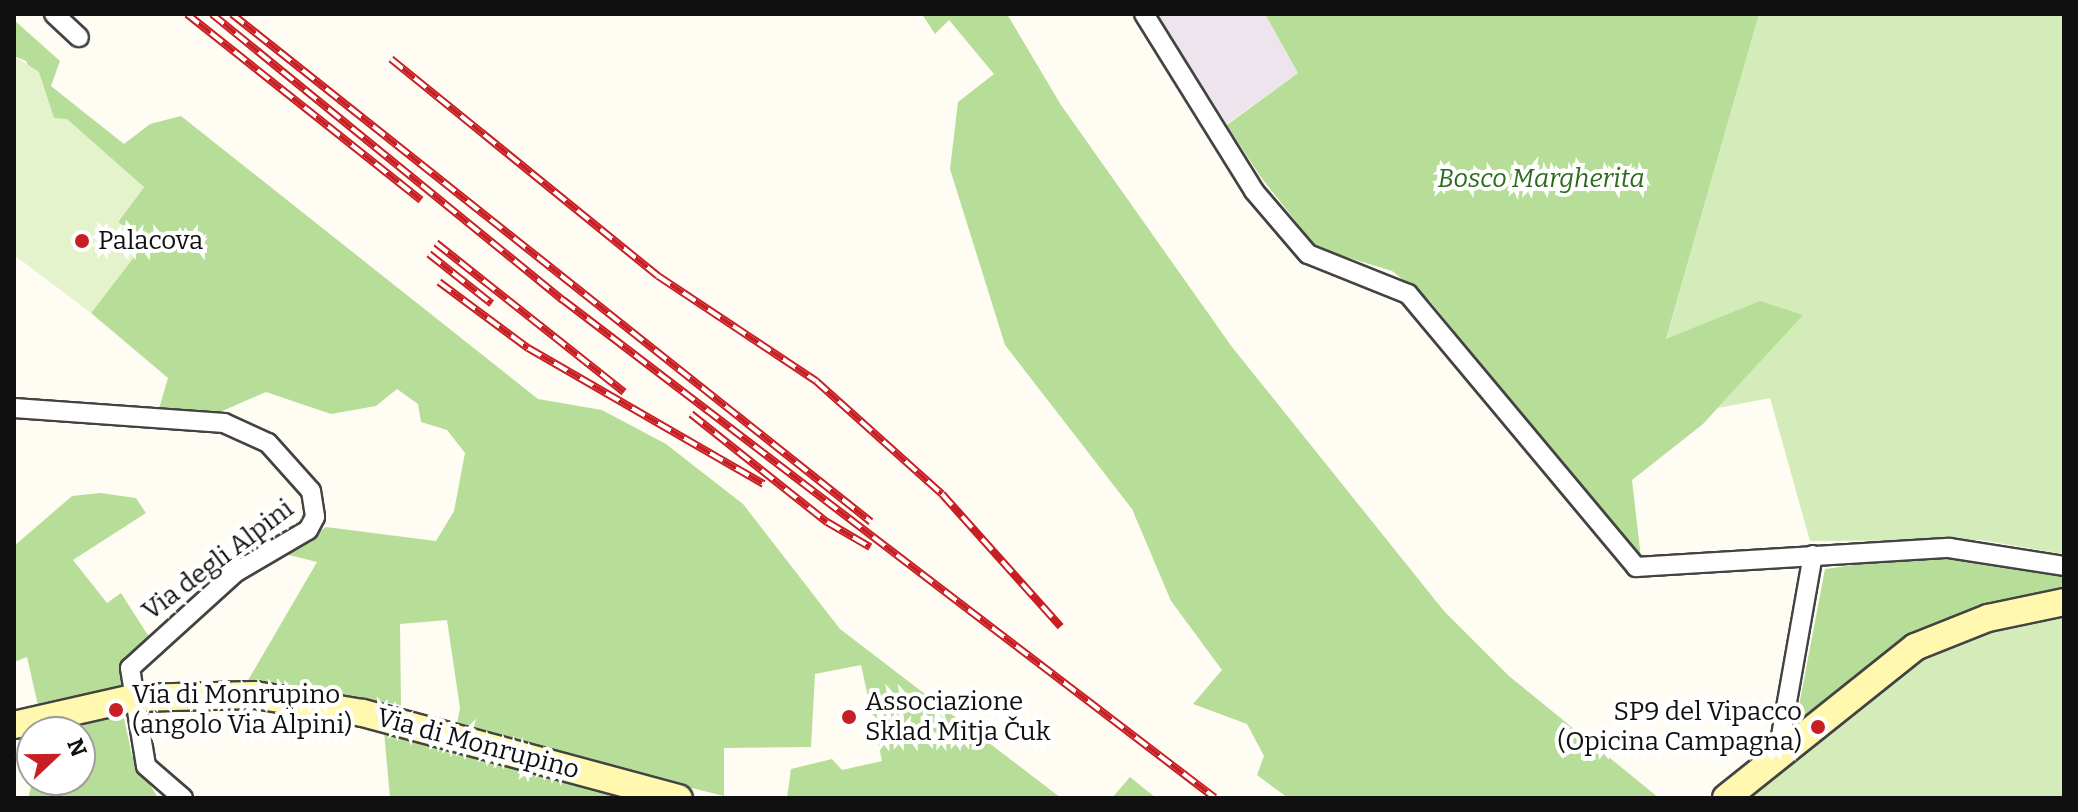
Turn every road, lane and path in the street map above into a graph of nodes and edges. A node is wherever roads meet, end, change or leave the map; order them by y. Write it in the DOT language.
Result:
graph roads {
  1 [pos="54,14"];
  2 [pos="1144,14"];
  3 [pos="79,37"];
  4 [pos="14,408"];
  5 [pos="1813,555"];
  6 [pos="2064,566"];
  7 [pos="2064,602"];
  8 [pos="133,698"];
  9 [pos="14,725"];
  10 [pos="1778,753"];
  11 [pos="183,798"];
  12 [pos="679,798"];
  13 [pos="1726,798"];
  1 -- 3 [label="street"];
  2 -- 5 [label="street"];
  4 -- 8 [label="street, Via degli Alpini"];
  5 -- 6 [label="street"];
  5 -- 10 [label="street"];
  7 -- 10 [label="main road"];
  8 -- 9 [label="main road, Via di Monrupino"];
  8 -- 11 [label="street"];
  8 -- 12 [label="main road, Via di Monrupino"];
  10 -- 13 [label="main road"];
}
